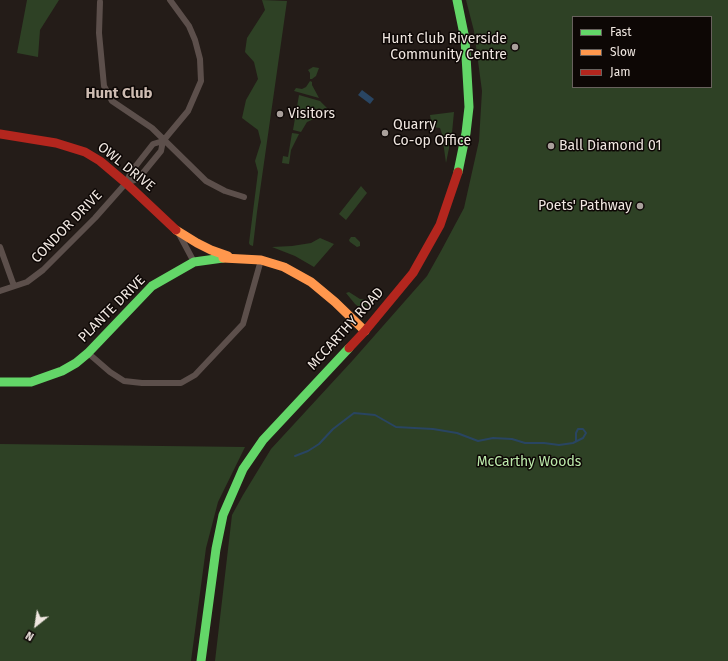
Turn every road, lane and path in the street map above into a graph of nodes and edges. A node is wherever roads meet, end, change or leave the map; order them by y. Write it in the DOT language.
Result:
graph roads {
  1 [pos="170,0"];
  2 [pos="457,0"];
  3 [pos="100,2"];
  4 [pos="0,134"];
  5 [pos="163,141"];
  6 [pos="126,183"];
  7 [pos="244,197"];
  8 [pos="178,231"];
  9 [pos="0,247"];
  10 [pos="233,258"];
  11 [pos="261,260"];
  12 [pos="194,262"];
  13 [pos="14,286"];
  14 [pos="0,291"];
  15 [pos="365,331"];
  16 [pos="88,353"];
  17 [pos="0,382"];
  18 [pos="201,661"];
  1 -- 5 [label="street"];
  2 -- 15 [label="street, MCCARTHY ROAD"];
  3 -- 5 [label="street"];
  4 -- 6 [label="street, OWL DRIVE"];
  5 -- 6 [label="street"];
  5 -- 6 [label="street"];
  5 -- 7 [label="street"];
  6 -- 8 [label="street, OWL DRIVE"];
  6 -- 13 [label="street, CONDOR DRIVE"];
  8 -- 10 [label="street, OWL DRIVE"];
  8 -- 12 [label="street, OWL DRIVE"];
  9 -- 13 [label="street"];
  10 -- 11 [label="street, PLANTE DRIVE"];
  10 -- 12 [label="street, PLANTE DRIVE"];
  11 -- 15 [label="street, PLANTE DRIVE"];
  11 -- 16 [label="street"];
  12 -- 16 [label="street, PLANTE DRIVE"];
  13 -- 14 [label="street, CONDOR DRIVE"];
  15 -- 18 [label="street, MCCARTHY ROAD"];
  16 -- 17 [label="street, PLANTE DRIVE"];
}
